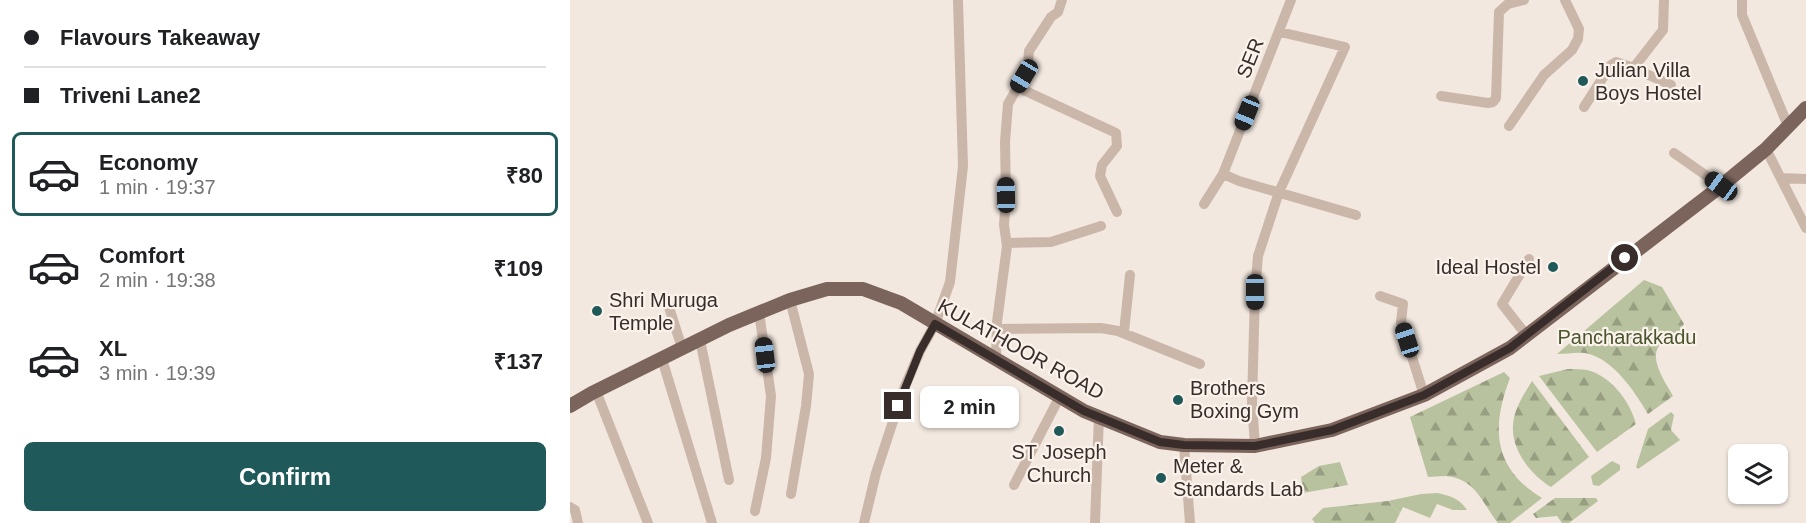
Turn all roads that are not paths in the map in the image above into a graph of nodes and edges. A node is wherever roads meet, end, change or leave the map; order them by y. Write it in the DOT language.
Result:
graph roads {
  1 [pos="958,0"];
  2 [pos="1062,0"];
  3 [pos="1291,0"];
  4 [pos="1524,0"];
  5 [pos="1565,0"];
  6 [pos="1664,0"];
  7 [pos="1742,0"];
  8 [pos="1280,32"];
  9 [pos="1630,67"];
  10 [pos="1671,85"];
  11 [pos="1017,87"];
  12 [pos="1441,96"];
  13 [pos="1584,107"];
  14 [pos="1806,108"];
  15 [pos="1509,126"];
  16 [pos="1788,126"];
  17 [pos="1766,148"];
  18 [pos="1674,153"];
  19 [pos="1223,174"];
  20 [pos="1781,178"];
  21 [pos="1806,179"];
  22 [pos="1721,186"];
  23 [pos="1279,192"];
  24 [pos="1204,204"];
  25 [pos="1117,212"];
  26 [pos="1356,215"];
  27 [pos="1101,226"];
  28 [pos="1806,228"];
  29 [pos="1007,243"];
  30 [pos="1528,259"];
  31 [pos="1130,275"];
  32 [pos="1380,296"];
  33 [pos="666,298"];
  34 [pos="790,300"];
  35 [pos="759,312"];
  36 [pos="935,324"];
  37 [pos="997,329"];
  38 [pos="1124,332"];
  39 [pos="1527,336"];
  40 [pos="700,340"];
  41 [pos="682,348"];
  42 [pos="662,359"];
  43 [pos="996,359"];
  44 [pos="1200,364"];
  45 [pos="596,391"];
  46 [pos="1424,395"];
  47 [pos="1060,396"];
  48 [pos="570,406"];
  49 [pos="1099,416"];
  50 [pos="1184,445"];
  51 [pos="1255,446"];
  52 [pos="729,480"];
  53 [pos="1014,485"];
  54 [pos="791,494"];
  55 [pos="570,507"];
  56 [pos="755,511"];
  57 [pos="578,523"];
  58 [pos="648,523"];
  59 [pos="712,523"];
  60 [pos="864,523"];
  61 [pos="1095,523"];
  62 [pos="1190,523"];
  1 -- 36 [label="street"];
  2 -- 11 [label="street"];
  3 -- 8 [label="street, SER"];
  4 -- 12 [label="street"];
  5 -- 15 [label="street"];
  6 -- 9 [label="street"];
  7 -- 16 [label="street"];
  8 -- 19 [label="street, SER"];
  8 -- 23 [label="street"];
  9 -- 10 [label="street"];
  9 -- 13 [label="street"];
  11 -- 25 [label="street"];
  11 -- 29 [label="street"];
  14 -- 16 [label="main road, KULATHOOR ROAD"];
  16 -- 17 [label="main road, KULATHOOR ROAD"];
  17 -- 20 [label="street"];
  17 -- 22 [label="main road, KULATHOOR ROAD"];
  18 -- 22 [label="street"];
  19 -- 23 [label="street"];
  19 -- 24 [label="street, SER"];
  20 -- 21 [label="street"];
  20 -- 28 [label="street"];
  22 -- 39 [label="main road, KULATHOOR ROAD"];
  23 -- 26 [label="street"];
  23 -- 51 [label="street"];
  27 -- 29 [label="street"];
  29 -- 37 [label="street"];
  30 -- 39 [label="street"];
  31 -- 38 [label="street"];
  32 -- 46 [label="street"];
  33 -- 41 [label="street"];
  34 -- 35 [label="main road, KULATHOOR ROAD"];
  34 -- 36 [label="main road, KULATHOOR ROAD"];
  34 -- 54 [label="street"];
  35 -- 40 [label="main road, KULATHOOR ROAD"];
  35 -- 56 [label="street"];
  36 -- 43 [label="main road, KULATHOOR ROAD"];
  36 -- 60 [label="street"];
  37 -- 38 [label="street"];
  37 -- 43 [label="street"];
  38 -- 44 [label="street"];
  39 -- 46 [label="main road, KULATHOOR ROAD"];
  40 -- 41 [label="main road, KULATHOOR ROAD"];
  40 -- 52 [label="street"];
  41 -- 42 [label="main road, KULATHOOR ROAD"];
  42 -- 45 [label="main road, KULATHOOR ROAD"];
  42 -- 59 [label="street"];
  43 -- 47 [label="main road, KULATHOOR ROAD"];
  45 -- 48 [label="main road, KULATHOOR ROAD"];
  45 -- 58 [label="street"];
  46 -- 51 [label="main road, KULATHOOR ROAD"];
  47 -- 49 [label="main road, KULATHOOR ROAD"];
  47 -- 53 [label="street"];
  49 -- 50 [label="main road, KULATHOOR ROAD"];
  49 -- 61 [label="street"];
  50 -- 51 [label="main road, KULATHOOR ROAD"];
  50 -- 62 [label="street"];
  55 -- 57 [label="street"];
}
